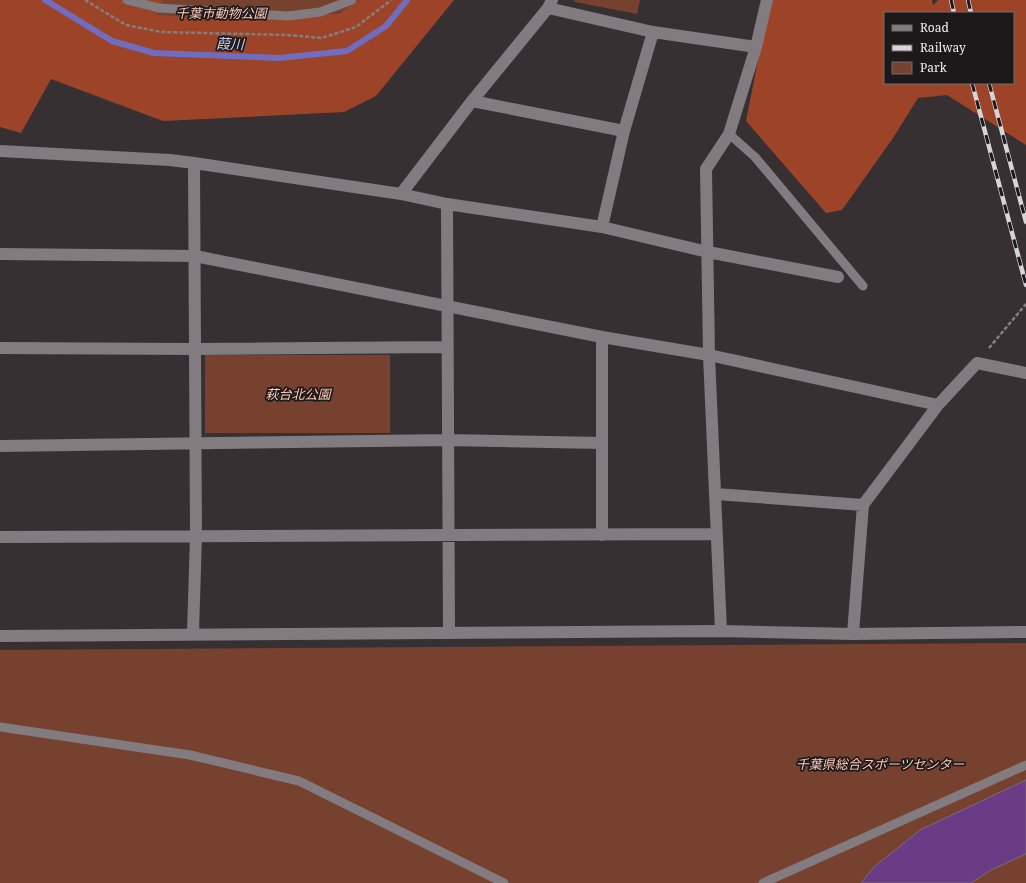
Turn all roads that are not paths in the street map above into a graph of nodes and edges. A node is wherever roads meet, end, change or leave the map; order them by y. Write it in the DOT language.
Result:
graph roads {
  1 [pos="127,0"];
  2 [pos="352,0"];
  3 [pos="767,0"];
  4 [pos="550,4"];
  5 [pos="653,32"];
  6 [pos="756,47"];
  7 [pos="472,101"];
  8 [pos="624,131"];
  9 [pos="729,134"];
  10 [pos="0,151"];
  11 [pos="194,163"];
  12 [pos="401,194"];
  13 [pos="447,204"];
  14 [pos="602,226"];
  15 [pos="708,252"];
  16 [pos="0,254"];
  17 [pos="195,256"];
  18 [pos="838,277"];
  19 [pos="863,286"];
  20 [pos="447,305"];
  21 [pos="602,337"];
  22 [pos="446,347"];
  23 [pos="0,348"];
  24 [pos="194,349"];
  25 [pos="709,355"];
  26 [pos="1026,372"];
  27 [pos="938,405"];
  28 [pos="449,440"];
  29 [pos="195,443"];
  30 [pos="602,443"];
  31 [pos="0,446"];
  32 [pos="716,494"];
  33 [pos="863,505"];
  34 [pos="717,534"];
  35 [pos="449,535"];
  36 [pos="602,535"];
  37 [pos="196,536"];
  38 [pos="0,537"];
  39 [pos="721,631"];
  40 [pos="1026,632"];
  41 [pos="193,633"];
  42 [pos="449,633"];
  43 [pos="853,634"];
  44 [pos="0,636"];
  45 [pos="0,727"];
  46 [pos="1026,765"];
  47 [pos="504,883"];
  48 [pos="763,883"];
  1 -- 2 [label="lane"];
  3 -- 6 [label="street"];
  4 -- 5 [label="street"];
  4 -- 7 [label="street"];
  5 -- 6 [label="street"];
  5 -- 8 [label="street"];
  6 -- 9 [label="street"];
  7 -- 8 [label="street"];
  7 -- 12 [label="street"];
  8 -- 14 [label="street"];
  9 -- 15 [label="street"];
  9 -- 19 [label="lane"];
  10 -- 11 [label="street"];
  11 -- 12 [label="street"];
  11 -- 17 [label="street"];
  12 -- 13 [label="street"];
  13 -- 14 [label="street"];
  13 -- 20 [label="street"];
  14 -- 15 [label="street"];
  15 -- 18 [label="street"];
  15 -- 25 [label="street"];
  16 -- 17 [label="street"];
  17 -- 20 [label="street"];
  17 -- 24 [label="street"];
  20 -- 21 [label="street"];
  20 -- 22 [label="street"];
  21 -- 25 [label="street"];
  21 -- 30 [label="street"];
  22 -- 24 [label="street"];
  22 -- 28 [label="street"];
  23 -- 24 [label="street"];
  24 -- 29 [label="street"];
  25 -- 27 [label="street"];
  25 -- 32 [label="street"];
  26 -- 27 [label="street"];
  27 -- 33 [label="street"];
  28 -- 29 [label="street"];
  28 -- 30 [label="street"];
  28 -- 35 [label="street"];
  29 -- 31 [label="street"];
  29 -- 37 [label="street"];
  30 -- 36 [label="street"];
  32 -- 33 [label="street"];
  32 -- 34 [label="street"];
  33 -- 43 [label="street"];
  34 -- 36 [label="street"];
  34 -- 39 [label="street"];
  35 -- 36 [label="street"];
  35 -- 37 [label="street"];
  35 -- 42 [label="street"];
  37 -- 38 [label="street"];
  37 -- 41 [label="street"];
  39 -- 42 [label="street"];
  39 -- 43 [label="street"];
  40 -- 43 [label="street"];
  41 -- 42 [label="street"];
  41 -- 44 [label="street"];
  45 -- 47 [label="lane"];
  46 -- 48 [label="lane"];
}
